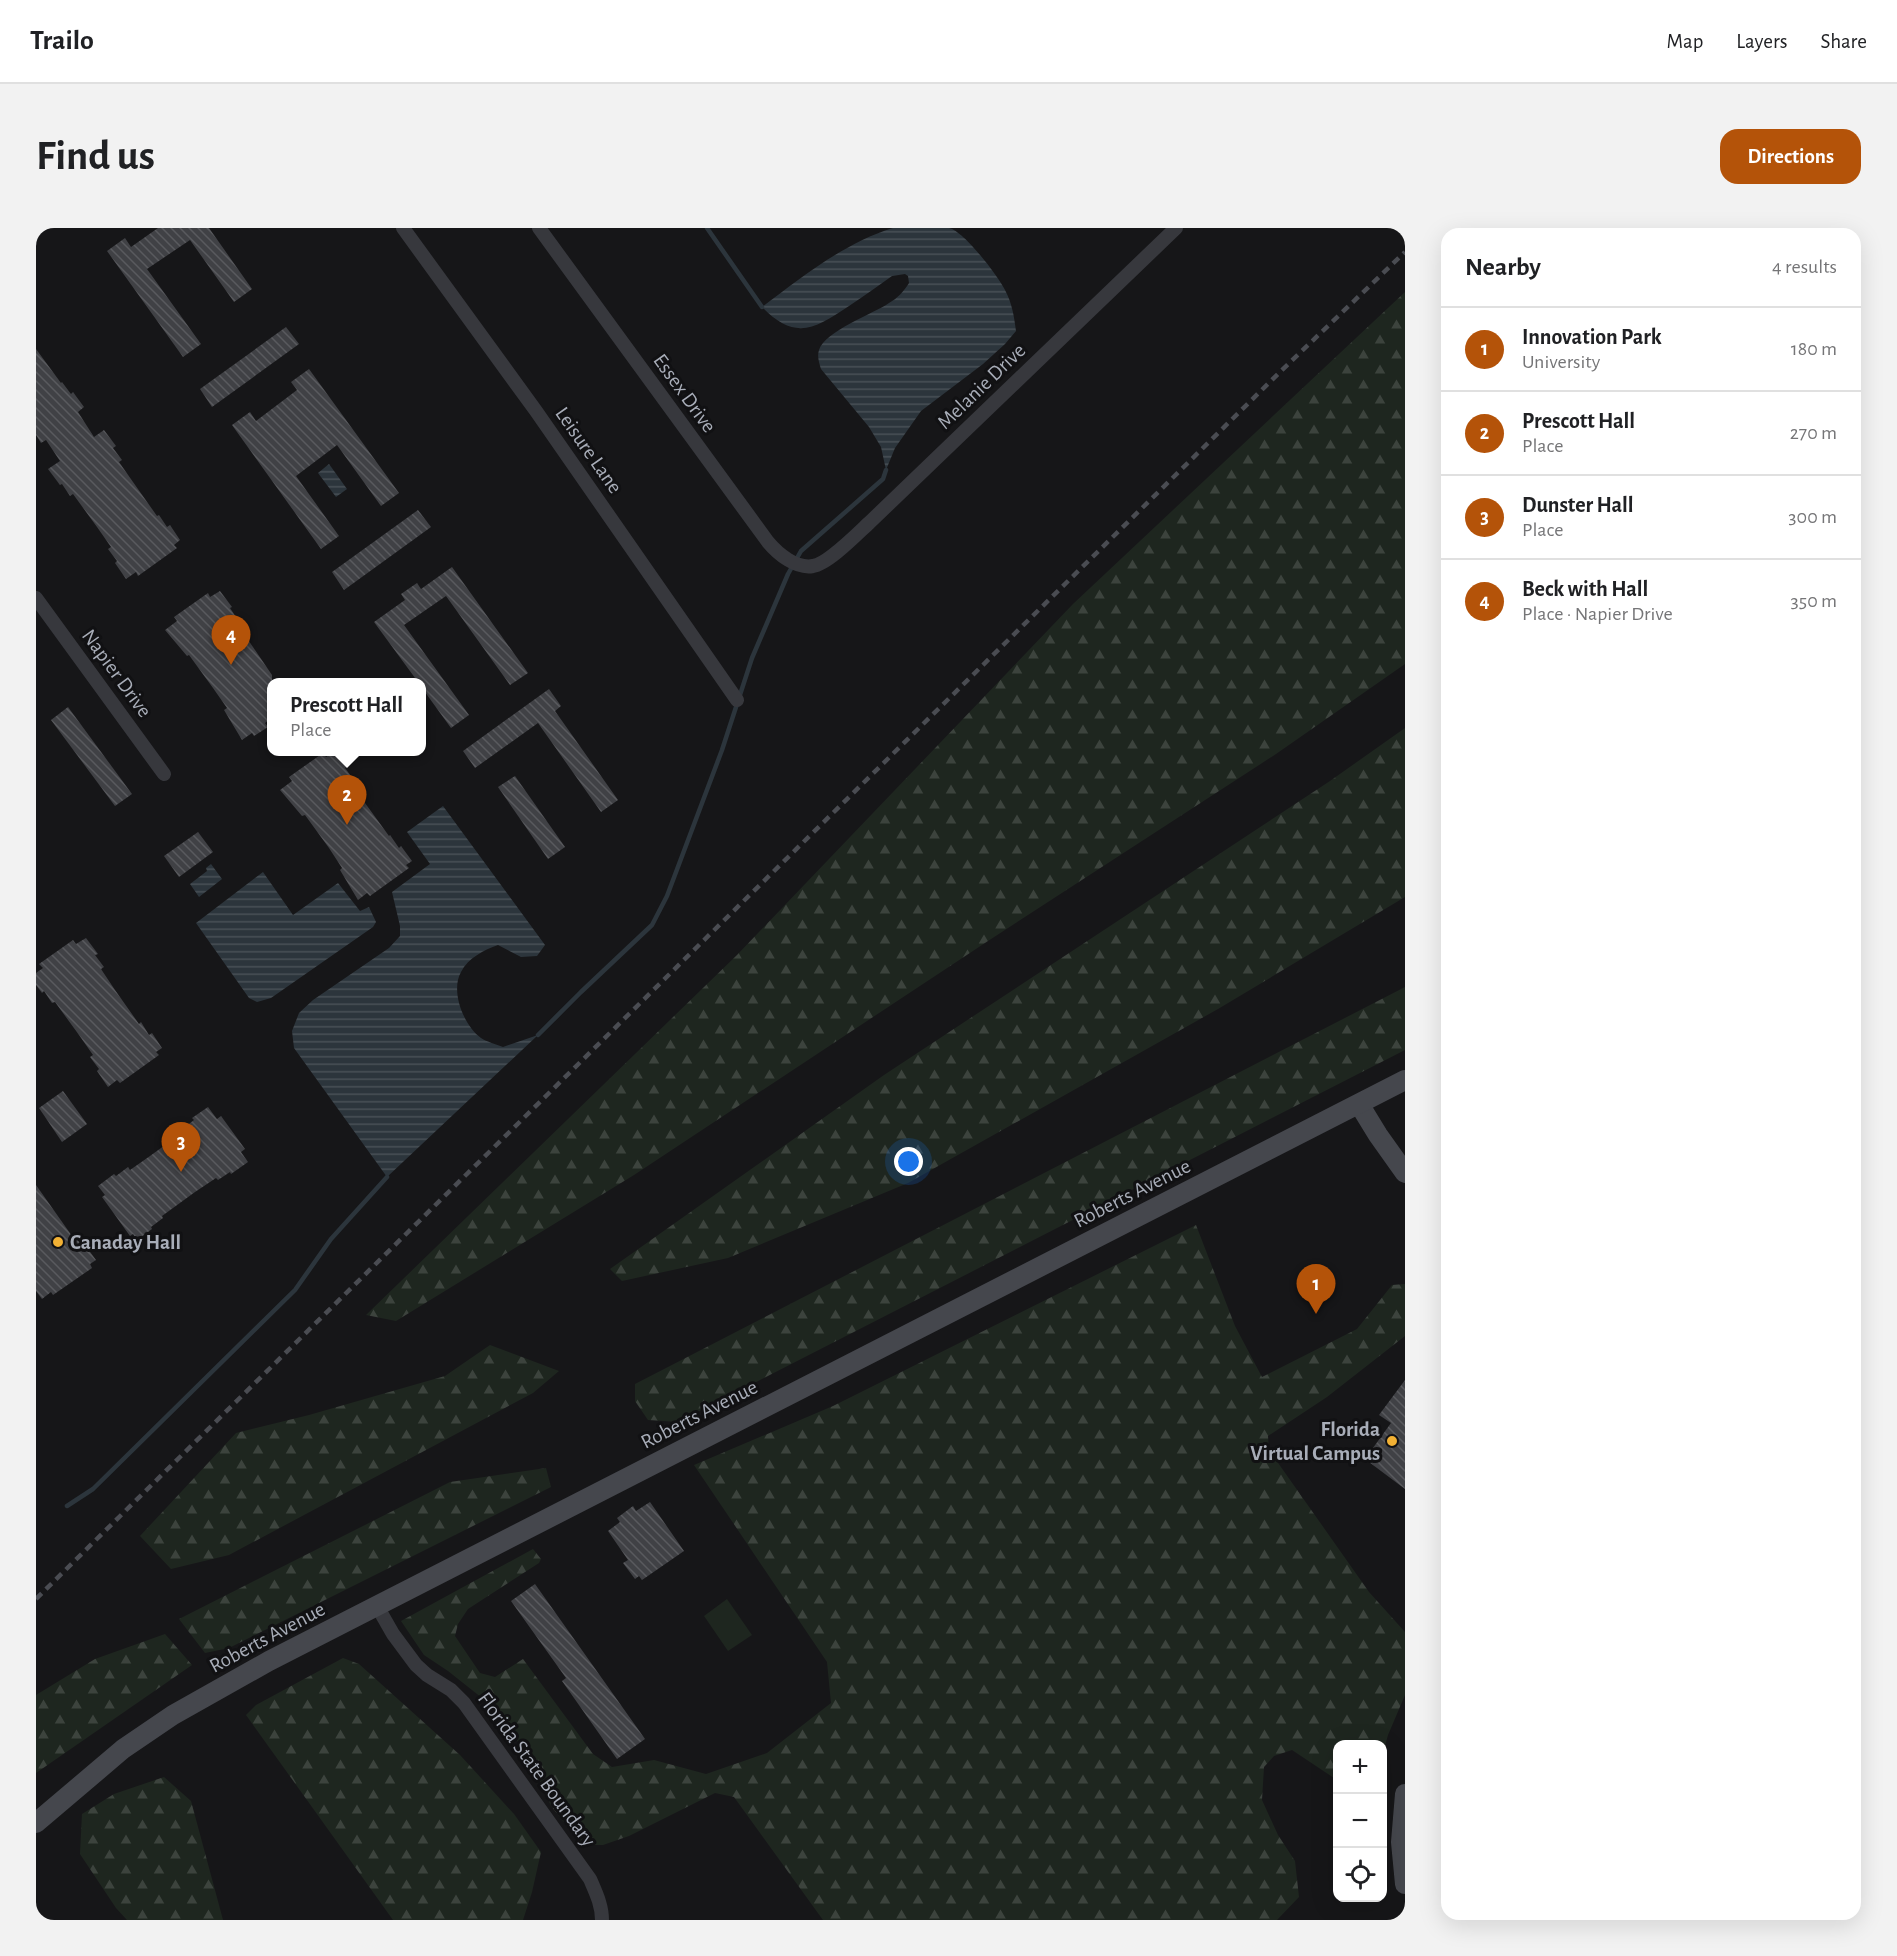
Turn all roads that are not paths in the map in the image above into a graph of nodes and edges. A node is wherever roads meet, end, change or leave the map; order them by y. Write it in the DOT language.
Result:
graph roads {
  1 [pos="403,228"];
  2 [pos="539,228"];
  3 [pos="1176,228"];
  4 [pos="800,564"];
  5 [pos="36,598"];
  6 [pos="737,700"];
  7 [pos="164,774"];
  8 [pos="1405,1080"];
  9 [pos="1359,1104"];
  10 [pos="1405,1173"];
  11 [pos="377,1606"];
  12 [pos="1405,1794"];
  13 [pos="36,1823"];
  14 [pos="1405,1884"];
  15 [pos="602,1920"];
  1 -- 6 [label="street, Leisure Lane"];
  2 -- 4 [label="street, Essex Drive"];
  3 -- 4 [label="street, Melanie Drive"];
  5 -- 7 [label="street, Napier Drive"];
  8 -- 9 [label="street, Roberts Avenue"];
  9 -- 10 [label="street"];
  9 -- 11 [label="street, Roberts Avenue"];
  11 -- 13 [label="street, Roberts Avenue"];
  11 -- 15 [label="street, Florida State Boundary"];
  12 -- 14 [label="street"];
}
